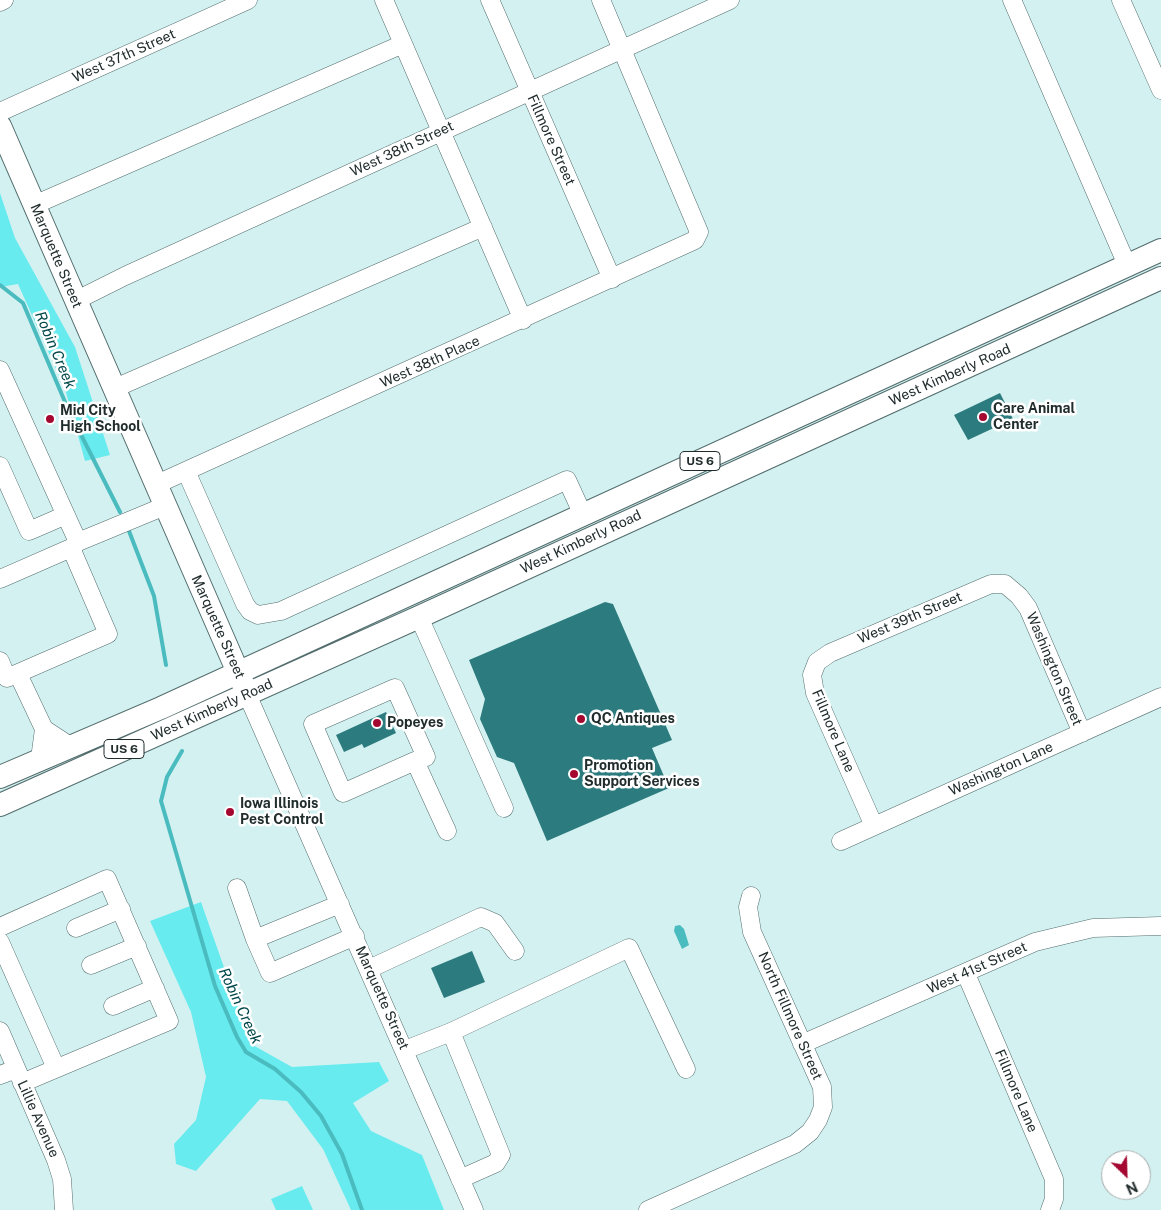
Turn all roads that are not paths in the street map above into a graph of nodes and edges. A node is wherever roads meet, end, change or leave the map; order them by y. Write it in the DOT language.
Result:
graph roads {
  1 [pos="4,0"];
  2 [pos="248,0"];
  3 [pos="384,0"];
  4 [pos="490,0"];
  5 [pos="601,0"];
  6 [pos="730,0"];
  7 [pos="1012,0"];
  8 [pos="1121,0"];
  9 [pos="0,2"];
  10 [pos="403,44"];
  11 [pos="622,49"];
  12 [pos="1161,90"];
  13 [pos="530,91"];
  14 [pos="0,112"];
  15 [pos="0,126"];
  16 [pos="441,132"];
  17 [pos="34,205"];
  18 [pos="483,227"];
  19 [pos="1161,250"];
  20 [pos="1127,265"];
  21 [pos="1161,278"];
  22 [pos="612,280"];
  23 [pos="75,301"];
  24 [pos="523,320"];
  25 [pos="0,370"];
  26 [pos="113,389"];
  27 [pos="0,466"];
  28 [pos="186,471"];
  29 [pos="155,485"];
  30 [pos="165,506"];
  31 [pos="66,515"];
  32 [pos="583,515"];
  33 [pos="75,545"];
  34 [pos="0,578"];
  35 [pos="1005,584"];
  36 [pos="419,617"];
  37 [pos="0,661"];
  38 [pos="817,662"];
  39 [pos="238,673"];
  40 [pos="8,679"];
  41 [pos="248,694"];
  42 [pos="1161,697"];
  43 [pos="44,729"];
  44 [pos="1082,733"];
  45 [pos="70,746"];
  46 [pos="40,759"];
  47 [pos="415,761"];
  48 [pos="0,776"];
  49 [pos="0,804"];
  50 [pos="504,808"];
  51 [pos="874,826"];
  52 [pos="446,831"];
  53 [pos="841,841"];
  54 [pos="237,888"];
  55 [pos="751,896"];
  56 [pos="340,904"];
  57 [pos="121,909"];
  58 [pos="1161,926"];
  59 [pos="0,927"];
  60 [pos="76,928"];
  61 [pos="355,936"];
  62 [pos="255,939"];
  63 [pos="0,942"];
  64 [pos="137,946"];
  65 [pos="515,951"];
  66 [pos="91,965"];
  67 [pos="369,968"];
  68 [pos="966,974"];
  69 [pos="155,988"];
  70 [pos="113,1006"];
  71 [pos="0,1032"];
  72 [pos="451,1032"];
  73 [pos="802,1044"];
  74 [pos="405,1050"];
  75 [pos="56,1068"];
  76 [pos="686,1069"];
  77 [pos="13,1076"];
  78 [pos="460,1179"];
  79 [pos="64,1210"];
  80 [pos="474,1210"];
  81 [pos="648,1210"];
  82 [pos="1050,1210"];
  1 -- 9 [label="street"];
  2 -- 14 [label="street, West 37th Street"];
  3 -- 10 [label="street"];
  4 -- 13 [label="street, Fillmore Street"];
  5 -- 11 [label="street"];
  6 -- 11 [label="street, West 38th Street"];
  7 -- 20 [label="street"];
  8 -- 12 [label="street"];
  10 -- 16 [label="street"];
  10 -- 17 [label="street"];
  11 -- 13 [label="street, West 38th Street"];
  11 -- 22 [label="street, West 38th Place"];
  13 -- 16 [label="street, West 38th Street"];
  13 -- 22 [label="street, Fillmore Street"];
  15 -- 17 [label="main road, Marquette Street"];
  16 -- 18 [label="street"];
  16 -- 23 [label="street, West 38th Street"];
  17 -- 23 [label="main road, Marquette Street"];
  18 -- 24 [label="street"];
  18 -- 26 [label="street"];
  19 -- 20 [label="main road, West Kimberly Road / US 6"];
  20 -- 32 [label="main road, West Kimberly Road / US 6"];
  21 -- 36 [label="main road, West Kimberly Road / US 6"];
  22 -- 24 [label="street, West 38th Place"];
  23 -- 26 [label="main road, Marquette Street"];
  24 -- 28 [label="street, West 38th Place"];
  25 -- 31 [label="street"];
  26 -- 29 [label="main road, Marquette Street"];
  27 -- 31 [label="street"];
  28 -- 29 [label="street, West 38th Place"];
  28 -- 32 [label="street, West Kimberly Road"];
  29 -- 30 [label="main road, Marquette Street"];
  30 -- 33 [label="street"];
  30 -- 39 [label="main road, Marquette Street"];
  31 -- 33 [label="street"];
  32 -- 39 [label="main road, West Kimberly Road / US 6"];
  33 -- 34 [label="street"];
  33 -- 40 [label="street"];
  35 -- 38 [label="street, West 39th Street"];
  35 -- 44 [label="street, Washington Street"];
  36 -- 41 [label="main road, West Kimberly Road / US 6"];
  36 -- 50 [label="street"];
  37 -- 40 [label="street"];
  38 -- 51 [label="street, Fillmore Lane"];
  39 -- 41 [label="main road, Marquette Street"];
  39 -- 45 [label="main road, West Kimberly Road / US 6"];
  40 -- 43 [label="street"];
  41 -- 49 [label="main road, West Kimberly Road / US 6"];
  41 -- 56 [label="street, Marquette Street"];
  42 -- 44 [label="street, Washington Lane"];
  43 -- 45 [label="street"];
  43 -- 46 [label="street"];
  44 -- 51 [label="street, Washington Lane"];
  45 -- 46 [label="main road, West Kimberly Road / US 6"];
  46 -- 48 [label="main road, West Kimberly Road / US 6"];
  47 -- 47 [label="street"];
  47 -- 52 [label="street"];
  51 -- 53 [label="street, Washington Lane"];
  54 -- 62 [label="street"];
  55 -- 73 [label="street, North Fillmore Street"];
  56 -- 61 [label="street, Marquette Street"];
  56 -- 62 [label="street"];
  57 -- 59 [label="street"];
  57 -- 60 [label="street"];
  57 -- 64 [label="street"];
  58 -- 68 [label="street, West 41st Street"];
  61 -- 62 [label="street"];
  61 -- 67 [label="street, Marquette Street"];
  63 -- 75 [label="street"];
  64 -- 66 [label="street"];
  64 -- 69 [label="street"];
  65 -- 67 [label="street"];
  67 -- 74 [label="street, Marquette Street"];
  68 -- 73 [label="street, West 41st Street"];
  68 -- 82 [label="street, Fillmore Lane"];
  69 -- 70 [label="street"];
  69 -- 75 [label="street"];
  71 -- 77 [label="street, Lillie Avenue"];
  72 -- 74 [label="street"];
  72 -- 76 [label="street"];
  72 -- 78 [label="street"];
  73 -- 81 [label="street, North Fillmore Street"];
  74 -- 78 [label="street, Marquette Street"];
  75 -- 77 [label="street"];
  77 -- 79 [label="street, Lillie Avenue"];
  78 -- 80 [label="street, Marquette Street"];
}
